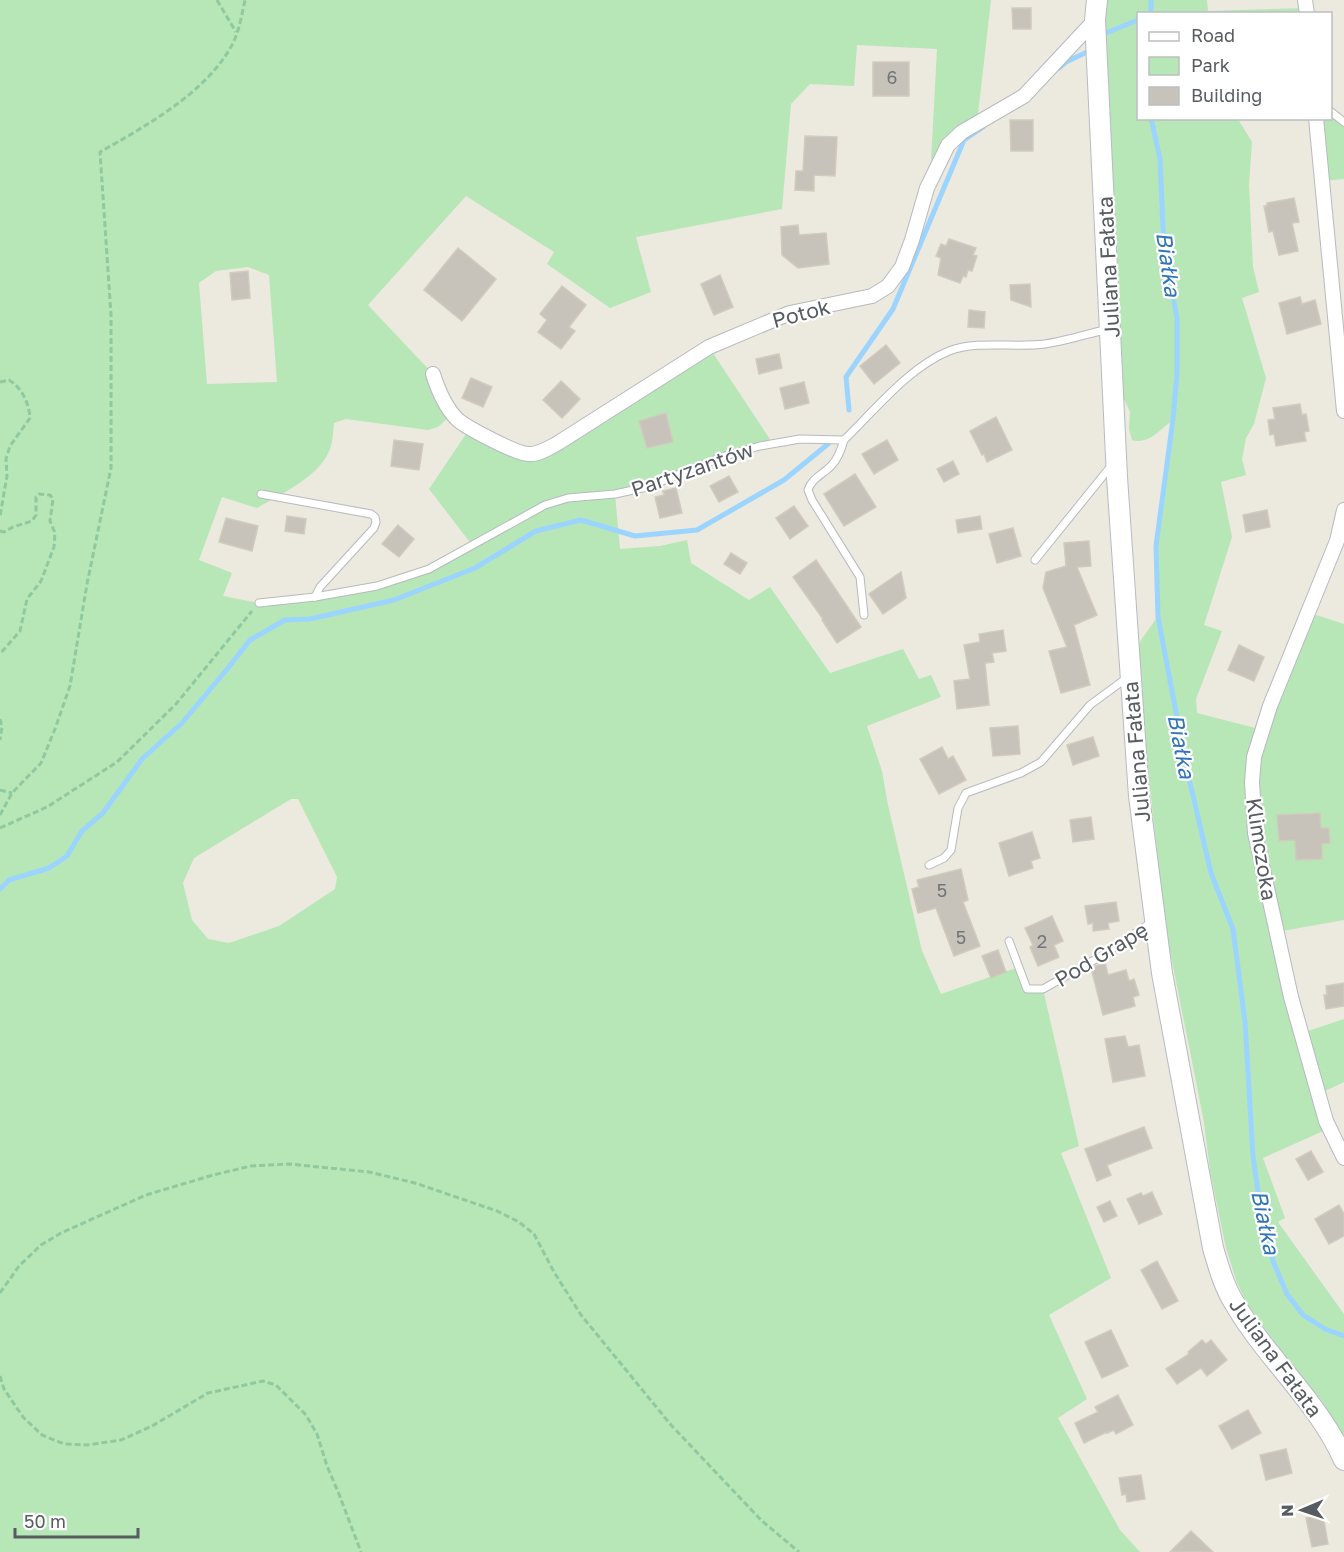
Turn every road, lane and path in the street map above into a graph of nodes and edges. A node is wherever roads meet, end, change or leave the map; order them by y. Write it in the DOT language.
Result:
graph roads {
  1 [pos="217,0"];
  2 [pos="245,0"];
  3 [pos="1098,0"];
  4 [pos="1095,20"];
  5 [pos="236,32"];
  6 [pos="1332,113"];
  7 [pos="1316,120"];
  8 [pos="1344,122"];
  9 [pos="1111,328"];
  10 [pos="433,374"];
  11 [pos="0,382"];
  12 [pos="1344,411"];
  13 [pos="844,440"];
  14 [pos="1117,459"];
  15 [pos="261,494"];
  16 [pos="1344,510"];
  17 [pos="0,516"];
  18 [pos="0,531"];
  19 [pos="1035,560"];
  20 [pos="315,597"];
  21 [pos="259,603"];
  22 [pos="864,615"];
  23 [pos="0,654"];
  24 [pos="1130,675"];
  25 [pos="0,719"];
  26 [pos="0,740"];
  27 [pos="0,790"];
  28 [pos="12,793"];
  29 [pos="0,815"];
  30 [pos="0,828"];
  31 [pos="929,865"];
  32 [pos="1154,921"];
  33 [pos="1009,941"];
  34 [pos="1344,1158"];
  35 [pos="0,1293"];
  36 [pos="0,1376"];
  37 [pos="1344,1460"];
  38 [pos="361,1552"];
  39 [pos="799,1552"];
  1 -- 5 [label="path"];
  2 -- 5 [label="path"];
  3 -- 4 [label="street, Juliana Fałata"];
  4 -- 9 [label="street, Juliana Fałata"];
  4 -- 10 [label="street, Potok"];
  5 -- 28 [label="path"];
  6 -- 8 [label="lane"];
  7 -- 12 [label="street"];
  9 -- 13 [label="lane"];
  9 -- 14 [label="street, Juliana Fałata"];
  11 -- 17 [label="path"];
  13 -- 20 [label="lane, Partyzantów"];
  13 -- 22 [label="lane"];
  14 -- 19 [label="lane"];
  14 -- 24 [label="street, Juliana Fałata"];
  15 -- 20 [label="lane"];
  16 -- 34 [label="street, Klimczoka"];
  18 -- 23 [label="path"];
  20 -- 21 [label="lane, Partyzantów"];
  21 -- 30 [label="path"];
  24 -- 31 [label="lane"];
  24 -- 32 [label="street, Juliana Fałata"];
  25 -- 26 [label="path"];
  27 -- 28 [label="path"];
  28 -- 29 [label="path"];
  32 -- 33 [label="lane, Pod Grapę"];
  32 -- 37 [label="street, Juliana Fałata"];
  35 -- 39 [label="path"];
  36 -- 38 [label="path"];
}
